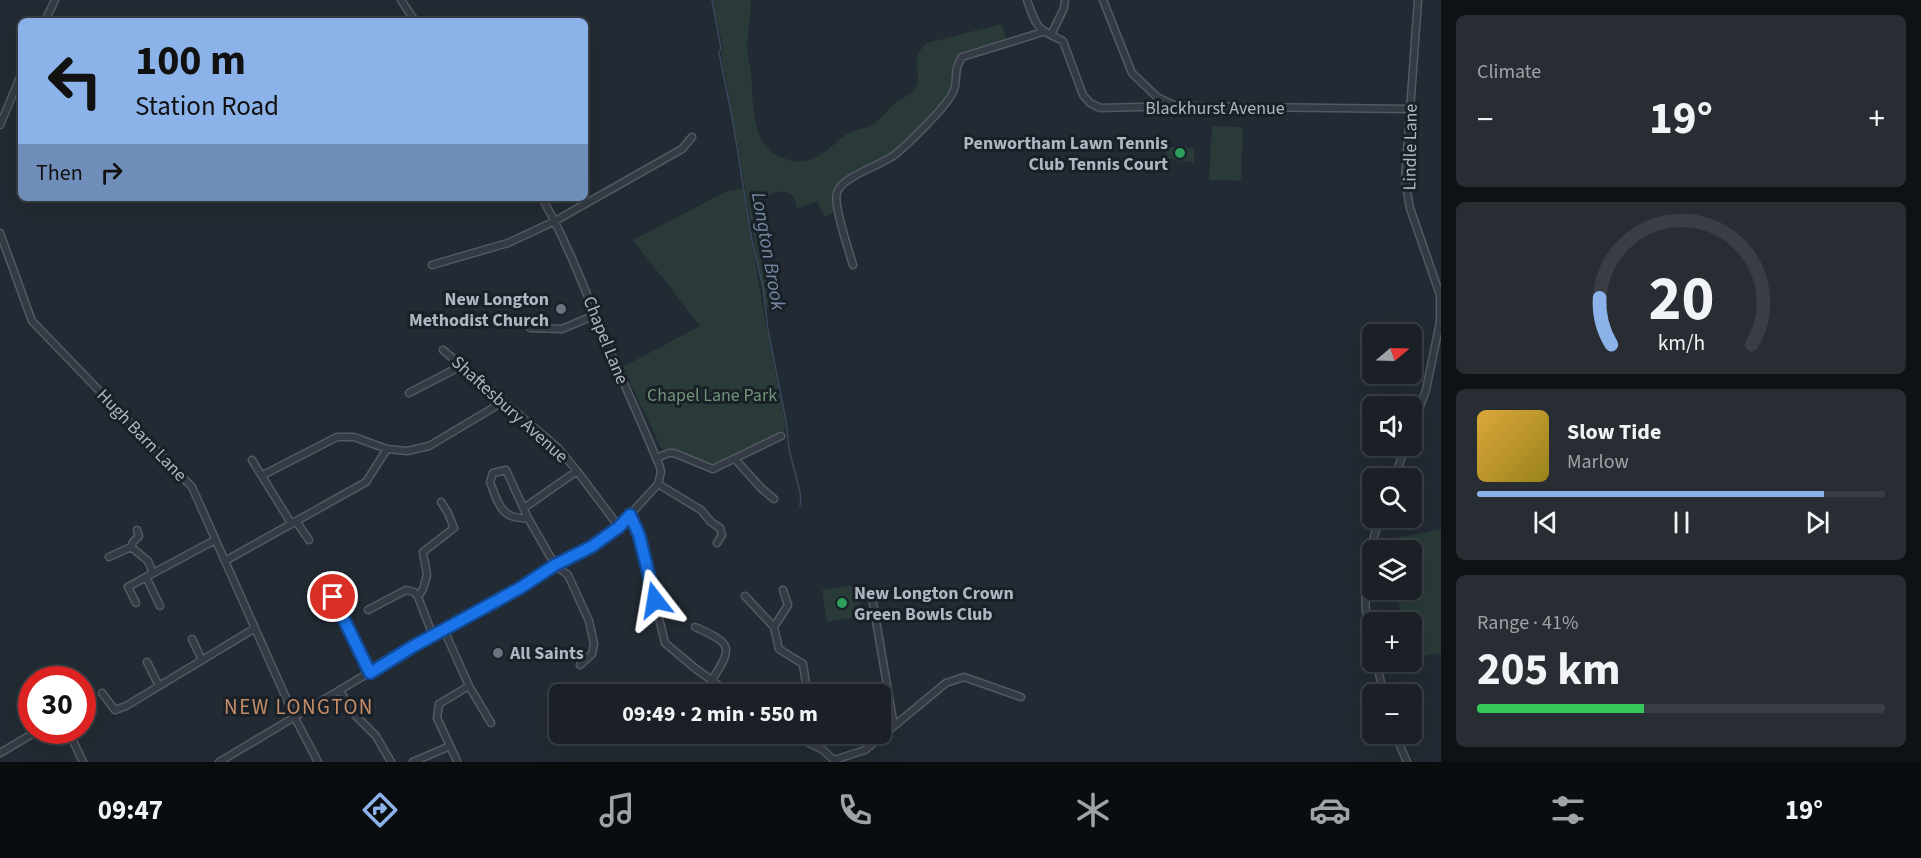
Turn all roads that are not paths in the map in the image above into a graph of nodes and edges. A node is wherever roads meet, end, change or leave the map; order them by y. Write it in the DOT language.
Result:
graph roads {
  1 [pos="55,0"];
  2 [pos="402,0"];
  3 [pos="1026,0"];
  4 [pos="1065,0"];
  5 [pos="1103,0"];
  6 [pos="1418,0"];
  7 [pos="46,18"];
  8 [pos="413,18"];
  9 [pos="1044,32"];
  10 [pos="1051,35"];
  11 [pos="18,82"];
  12 [pos="1177,106"];
  13 [pos="1410,109"];
  14 [pos="0,125"];
  15 [pos="692,137"];
  16 [pos="544,201"];
  17 [pos="555,221"];
  18 [pos="0,232"];
  19 [pos="432,265"];
  20 [pos="853,265"];
  21 [pos="595,315"];
  22 [pos="530,328"];
  23 [pos="443,350"];
  24 [pos="461,366"];
  25 [pos="409,393"];
  26 [pos="1422,401"];
  27 [pos="502,402"];
  28 [pos="781,436"];
  29 [pos="387,448"];
  30 [pos="656,458"];
  31 [pos="735,459"];
  32 [pos="252,460"];
  33 [pos="577,471"];
  34 [pos="263,476"];
  35 [pos="658,484"];
  36 [pos="774,500"];
  37 [pos="441,502"];
  38 [pos="524,508"];
  39 [pos="630,515"];
  40 [pos="528,518"];
  41 [pos="294,522"];
  42 [pos="619,527"];
  43 [pos="1377,528"];
  44 [pos="137,530"];
  45 [pos="215,540"];
  46 [pos="309,540"];
  47 [pos="717,543"];
  48 [pos="130,544"];
  49 [pos="109,556"];
  50 [pos="225,561"];
  51 [pos="555,565"];
  52 [pos="153,573"];
  53 [pos="143,578"];
  54 [pos="783,590"];
  55 [pos="745,596"];
  56 [pos="333,597"];
  57 [pos="418,597"];
  58 [pos="872,597"];
  59 [pos="136,603"];
  60 [pos="160,606"];
  61 [pos="368,610"];
  62 [pos="1365,612"];
  63 [pos="695,627"];
  64 [pos="774,627"];
  65 [pos="255,628"];
  66 [pos="444,630"];
  67 [pos="433,636"];
  68 [pos="192,639"];
  69 [pos="202,660"];
  70 [pos="147,662"];
  71 [pos="580,664"];
  72 [pos="370,673"];
  73 [pos="712,680"];
  74 [pos="717,684"];
  75 [pos="806,684"];
  76 [pos="159,686"];
  77 [pos="469,686"];
  78 [pos="340,691"];
  79 [pos="102,693"];
  80 [pos="1021,697"];
  81 [pos="295,718"];
  82 [pos="492,723"];
  83 [pos="894,726"];
  84 [pos="18,742"];
  85 [pos="75,744"];
  86 [pos="811,744"];
  87 [pos="1399,744"];
  88 [pos="450,746"];
  89 [pos="0,753"];
  90 [pos="457,761"];
  91 [pos="834,761"];
  92 [pos="83,762"];
  93 [pos="219,762"];
  94 [pos="318,762"];
  95 [pos="391,762"];
  96 [pos="413,762"];
  97 [pos="1407,762"];
  1 -- 7 [label="street"];
  2 -- 8 [label="street"];
  3 -- 9 [label="street"];
  4 -- 10 [label="street"];
  5 -- 12 [label="street"];
  6 -- 13 [label="street, Lindle Lane"];
  9 -- 10 [label="street"];
  9 -- 20 [label="street"];
  10 -- 12 [label="street, Blackhurst Avenue"];
  11 -- 14 [label="street"];
  12 -- 13 [label="street, Blackhurst Avenue"];
  13 -- 26 [label="street, Lindle Lane"];
  15 -- 17 [label="street"];
  16 -- 17 [label="street, Chapel Lane"];
  17 -- 19 [label="street"];
  17 -- 21 [label="street, Chapel Lane"];
  18 -- 45 [label="street, Hugh Barn Lane"];
  21 -- 22 [label="street"];
  21 -- 30 [label="street, Chapel Lane"];
  23 -- 24 [label="street, Shaftesbury Avenue"];
  24 -- 25 [label="street"];
  24 -- 27 [label="street, Shaftesbury Avenue"];
  27 -- 29 [label="street"];
  27 -- 33 [label="street, Shaftesbury Avenue"];
  28 -- 31 [label="street"];
  29 -- 34 [label="street"];
  29 -- 41 [label="street"];
  30 -- 31 [label="street"];
  30 -- 35 [label="street, Chapel Lane"];
  31 -- 36 [label="street"];
  32 -- 34 [label="street"];
  33 -- 38 [label="street"];
  33 -- 42 [label="street, Shaftesbury Avenue"];
  34 -- 41 [label="street"];
  35 -- 39 [label="street"];
  35 -- 47 [label="street"];
  37 -- 57 [label="street"];
  38 -- 40 [label="street"];
  38 -- 40 [label="street"];
  39 -- 42 [label="street"];
  39 -- 73 [label="street"];
  40 -- 51 [label="street"];
  41 -- 46 [label="street"];
  41 -- 50 [label="street"];
  42 -- 51 [label="street"];
  43 -- 62 [label="street"];
  44 -- 48 [label="street"];
  45 -- 50 [label="street, Hugh Barn Lane"];
  45 -- 52 [label="street"];
  48 -- 49 [label="street"];
  48 -- 52 [label="street"];
  50 -- 65 [label="street, Hugh Barn Lane"];
  51 -- 66 [label="street"];
  51 -- 71 [label="street"];
  52 -- 53 [label="street"];
  53 -- 59 [label="street"];
  53 -- 60 [label="street"];
  54 -- 64 [label="street"];
  55 -- 64 [label="street"];
  56 -- 72 [label="street"];
  57 -- 61 [label="street"];
  57 -- 67 [label="street"];
  58 -- 83 [label="street"];
  63 -- 73 [label="street"];
  64 -- 75 [label="street"];
  65 -- 69 [label="street"];
  65 -- 81 [label="street, Hugh Barn Lane"];
  66 -- 67 [label="street"];
  66 -- 77 [label="street"];
  67 -- 72 [label="street"];
  68 -- 69 [label="street"];
  69 -- 76 [label="street"];
  70 -- 76 [label="street"];
  72 -- 78 [label="street"];
  73 -- 74 [label="street"];
  76 -- 79 [label="street"];
  77 -- 82 [label="street"];
  77 -- 88 [label="street"];
  78 -- 81 [label="street"];
  78 -- 95 [label="street"];
  80 -- 83 [label="street"];
  81 -- 93 [label="street"];
  81 -- 94 [label="street, Hugh Barn Lane"];
  83 -- 91 [label="street"];
  84 -- 89 [label="street"];
  85 -- 92 [label="street"];
  86 -- 91 [label="street"];
  87 -- 97 [label="street"];
  88 -- 90 [label="street"];
  88 -- 96 [label="street"];
}
